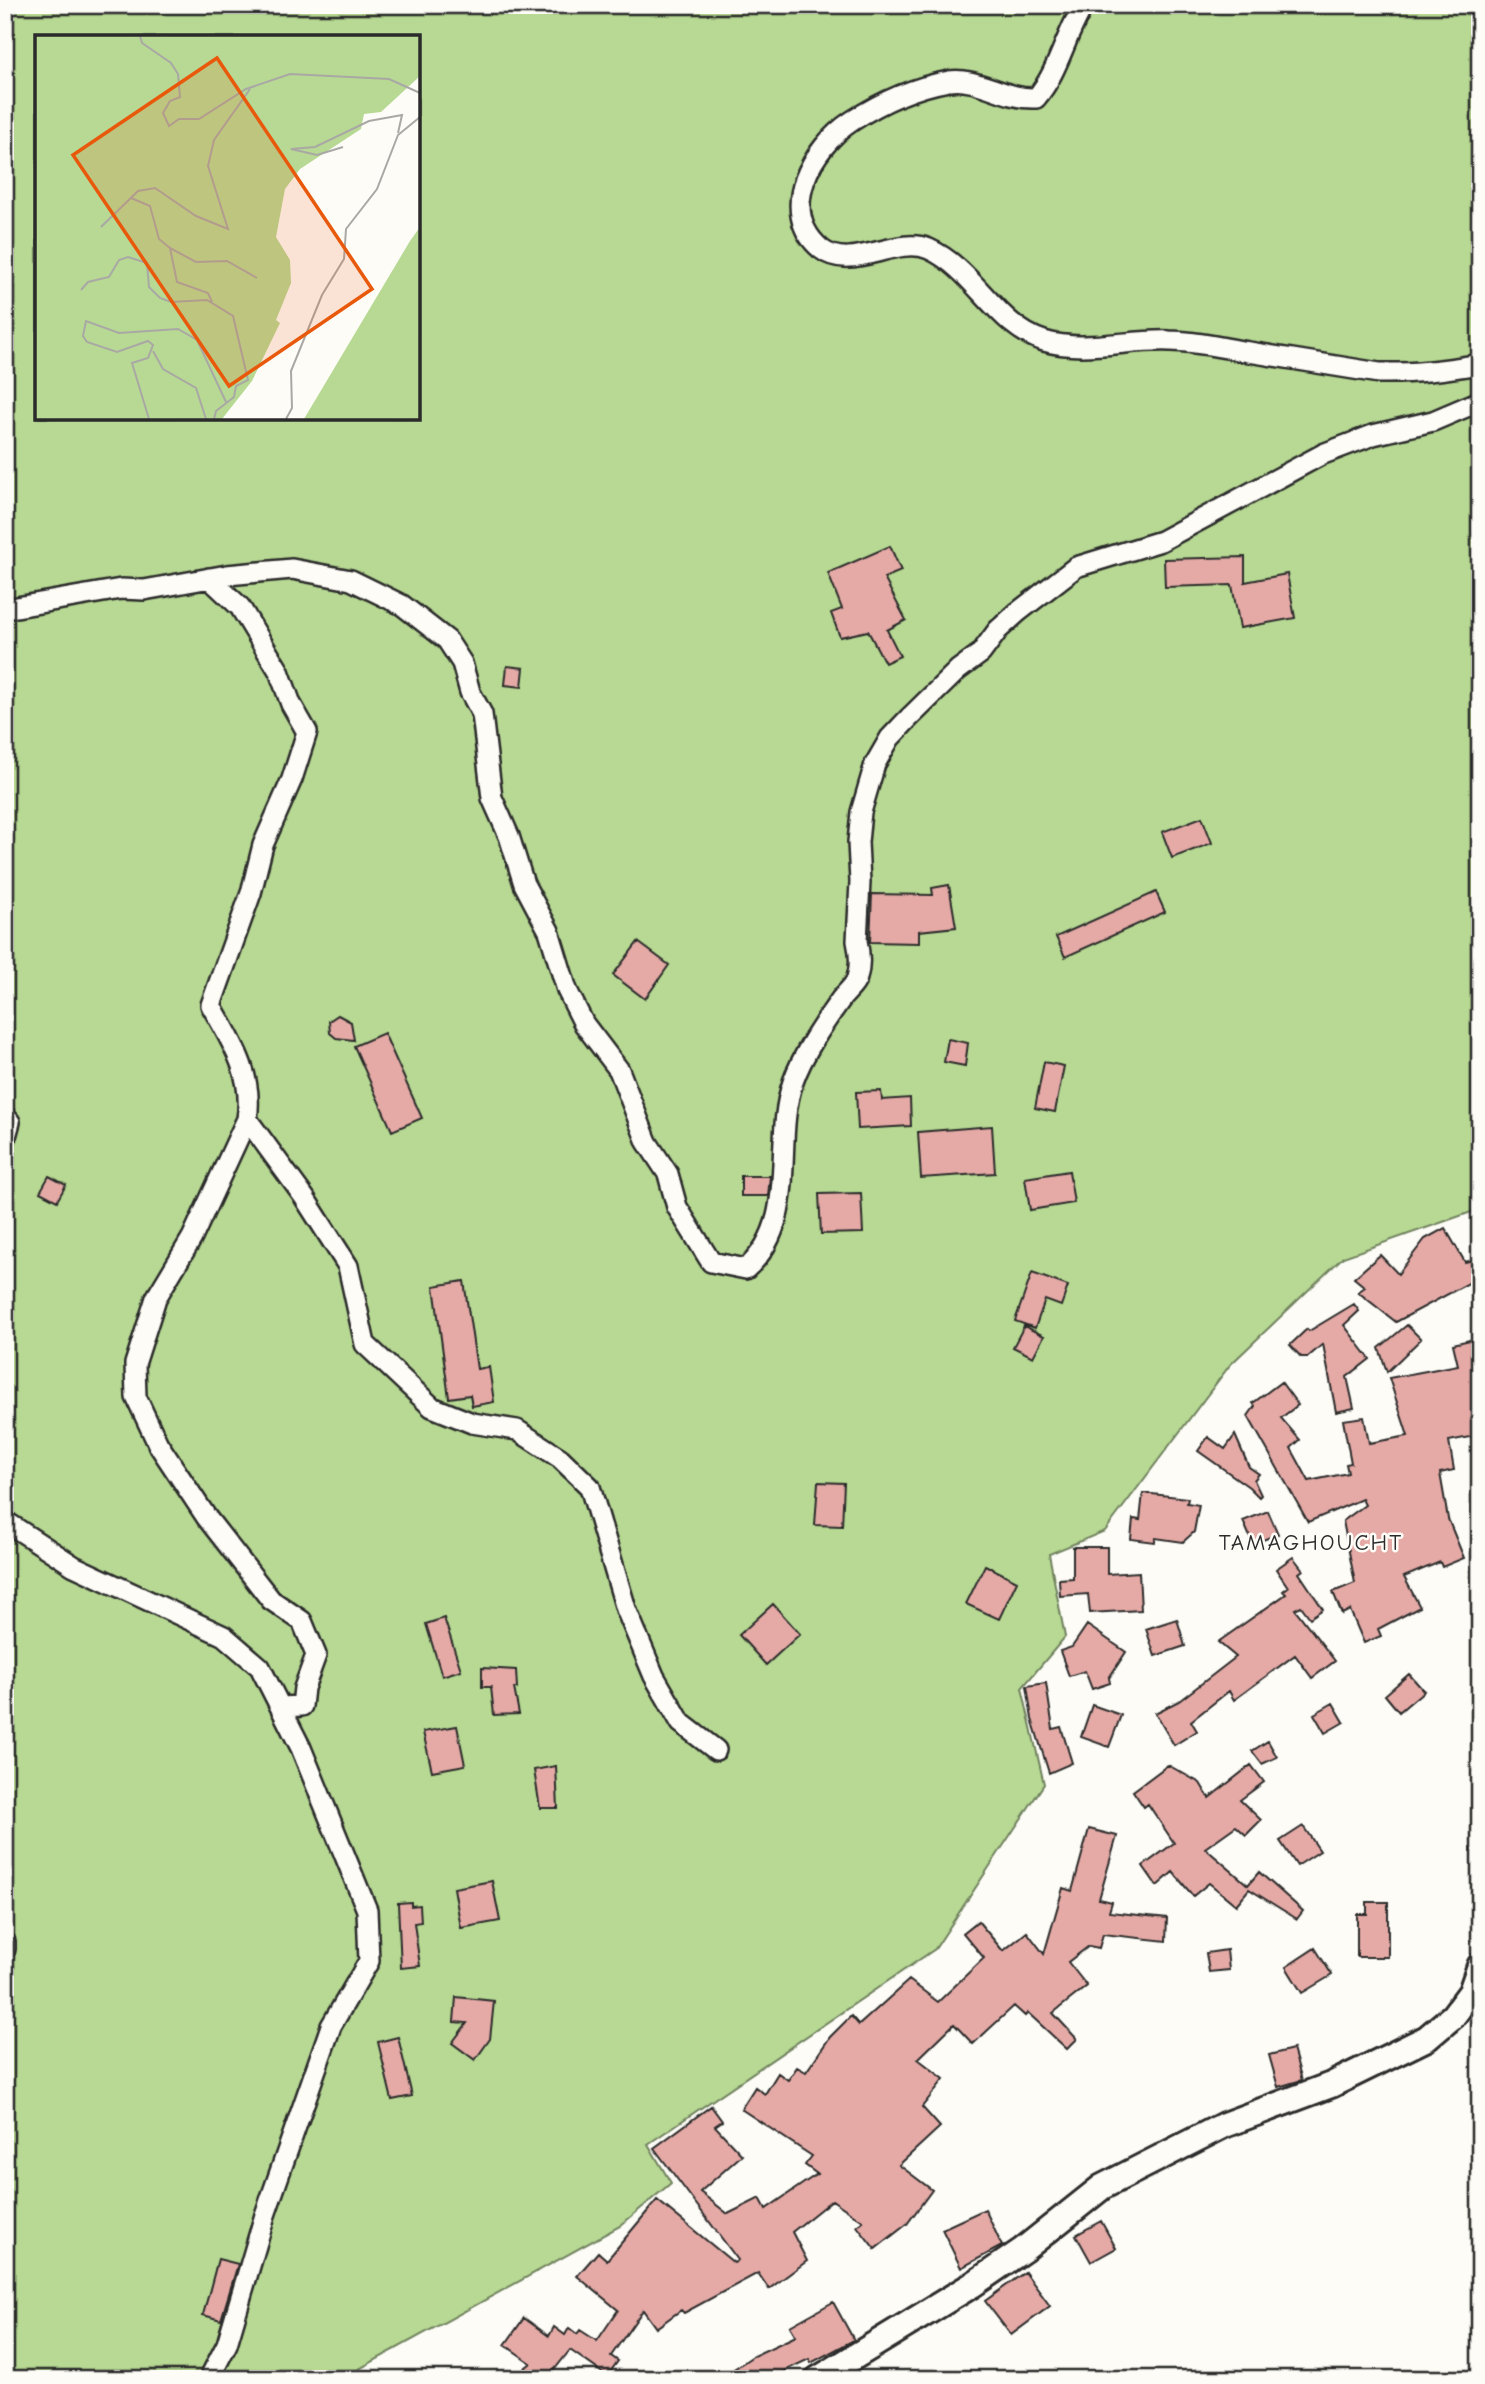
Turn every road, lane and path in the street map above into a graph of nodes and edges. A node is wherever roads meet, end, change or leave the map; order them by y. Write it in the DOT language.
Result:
graph roads {
  1 [pos="1084,5"];
  2 [pos="1480,363"];
  3 [pos="1480,401"];
  4 [pos="209,578"];
  5 [pos="5,609"];
  6 [pos="5,1116"];
  7 [pos="247,1119"];
  8 [pos="5,1140"];
  9 [pos="5,1521"];
  10 [pos="281,1707"];
  11 [pos="716,1750"];
  12 [pos="5,1942"];
  13 [pos="5,1949"];
  14 [pos="1480,1966"];
  15 [pos="209,2379"];
  16 [pos="818,2379"];
  1 -- 2 [label="street"];
  3 -- 4 [label="street"];
  4 -- 5 [label="street"];
  4 -- 7 [label="street"];
  6 -- 8 [label="street"];
  7 -- 10 [label="street"];
  7 -- 11 [label="street"];
  9 -- 10 [label="street"];
  10 -- 15 [label="street"];
  12 -- 13 [label="street"];
  14 -- 16 [label="street"];
}
